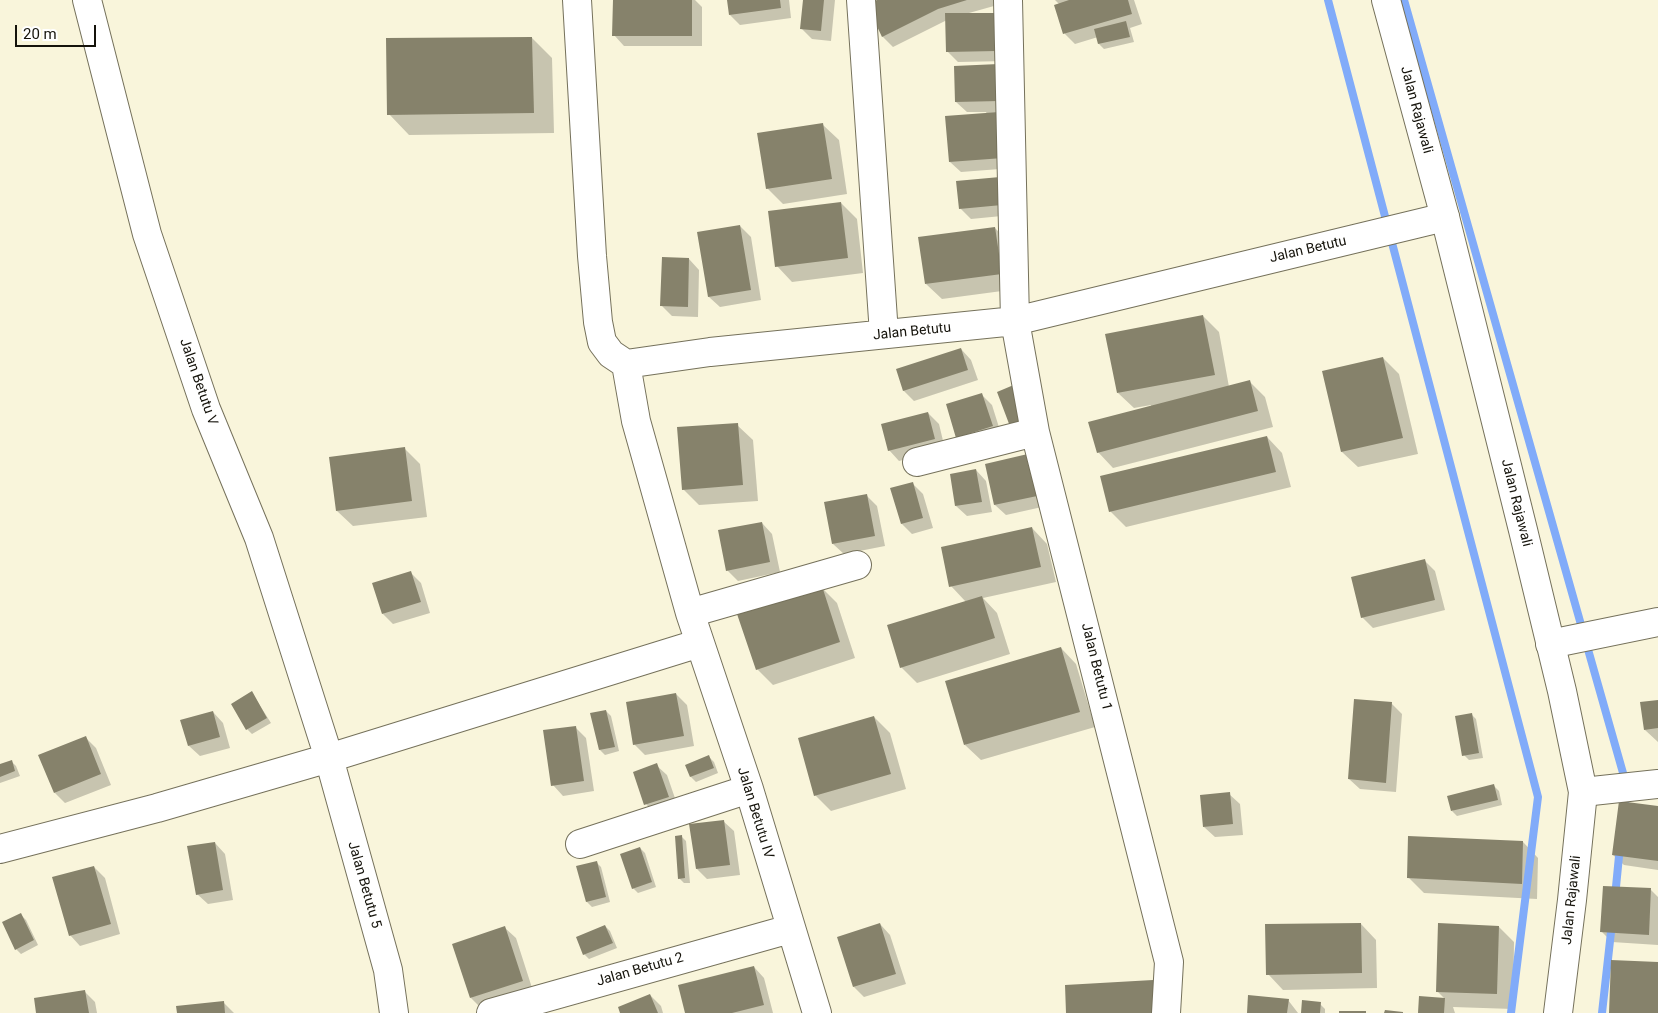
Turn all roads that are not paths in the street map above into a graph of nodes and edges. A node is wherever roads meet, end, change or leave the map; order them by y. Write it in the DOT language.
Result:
graph roads {
  1 [pos="88,0"];
  2 [pos="576,0"];
  3 [pos="861,0"];
  4 [pos="1008,0"];
  5 [pos="1386,0"];
  6 [pos="1445,217"];
  7 [pos="1015,321"];
  8 [pos="884,334"];
  9 [pos="626,364"];
  10 [pos="1035,432"];
  11 [pos="917,462"];
  12 [pos="857,565"];
  13 [pos="690,613"];
  14 [pos="1658,622"];
  15 [pos="700,643"];
  16 [pos="1550,644"];
  17 [pos="329,758"];
  18 [pos="1658,784"];
  19 [pos="748,789"];
  20 [pos="1583,792"];
  21 [pos="580,844"];
  22 [pos="0,849"];
  23 [pos="790,929"];
  24 [pos="394,1013"];
  25 [pos="491,1013"];
  26 [pos="817,1013"];
  27 [pos="1166,1013"];
  28 [pos="1558,1013"];
  1 -- 17 [label="street, Jalan Betutu V"];
  2 -- 9 [label="street"];
  3 -- 8 [label="street"];
  4 -- 7 [label="street, Jalan Betutu 1"];
  5 -- 6 [label="street, Jalan Rajawali"];
  6 -- 7 [label="street, Jalan Betutu"];
  6 -- 16 [label="street, Jalan Rajawali"];
  7 -- 8 [label="street, Jalan Betutu"];
  7 -- 10 [label="street, Jalan Betutu 1"];
  8 -- 9 [label="street, Jalan Betutu"];
  9 -- 13 [label="street"];
  10 -- 11 [label="street"];
  10 -- 27 [label="street, Jalan Betutu 1"];
  12 -- 13 [label="street"];
  13 -- 15 [label="street, Jalan Betutu IV"];
  14 -- 16 [label="street"];
  15 -- 17 [label="street"];
  15 -- 19 [label="street, Jalan Betutu IV"];
  16 -- 20 [label="street, Jalan Rajawali"];
  17 -- 22 [label="street"];
  17 -- 24 [label="street, Jalan Betutu 5"];
  18 -- 20 [label="street"];
  19 -- 21 [label="street"];
  19 -- 23 [label="street, Jalan Betutu IV"];
  20 -- 28 [label="street, Jalan Rajawali"];
  23 -- 25 [label="street, Jalan Betutu 2"];
  23 -- 26 [label="street, Jalan Betutu IV"];
}
